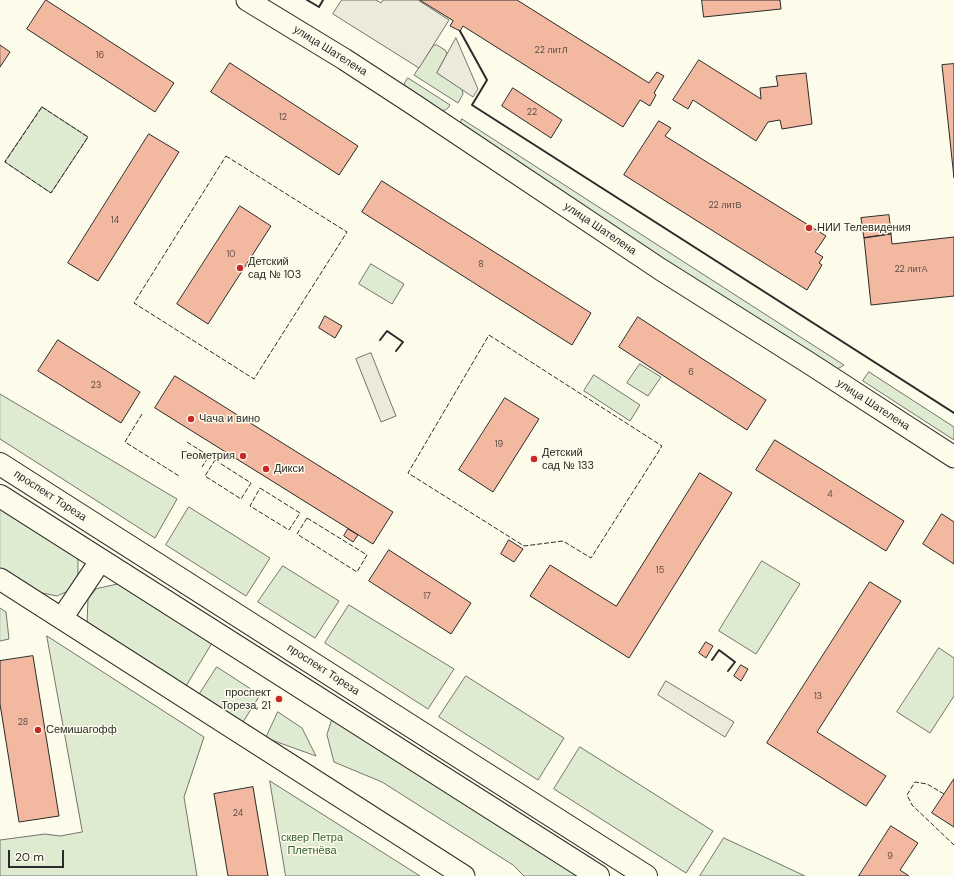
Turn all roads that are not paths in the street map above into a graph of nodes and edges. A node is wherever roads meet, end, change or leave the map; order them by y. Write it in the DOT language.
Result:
graph roads {
  1 [pos="247,0"];
  2 [pos="954,457"];
  3 [pos="0,464"];
  4 [pos="0,496"];
  5 [pos="101,560"];
  6 [pos="0,579"];
  7 [pos="62,618"];
  8 [pos="464,876"];
  9 [pos="598,876"];
  10 [pos="646,876"];
  1 -- 2 [label="street, улица Шателена"];
  3 -- 10 [label="main road, проспект Тореза"];
  4 -- 5 [label="main road"];
  5 -- 7 [label="street"];
  5 -- 9 [label="main road"];
  6 -- 7 [label="street"];
  7 -- 8 [label="street"];
}
